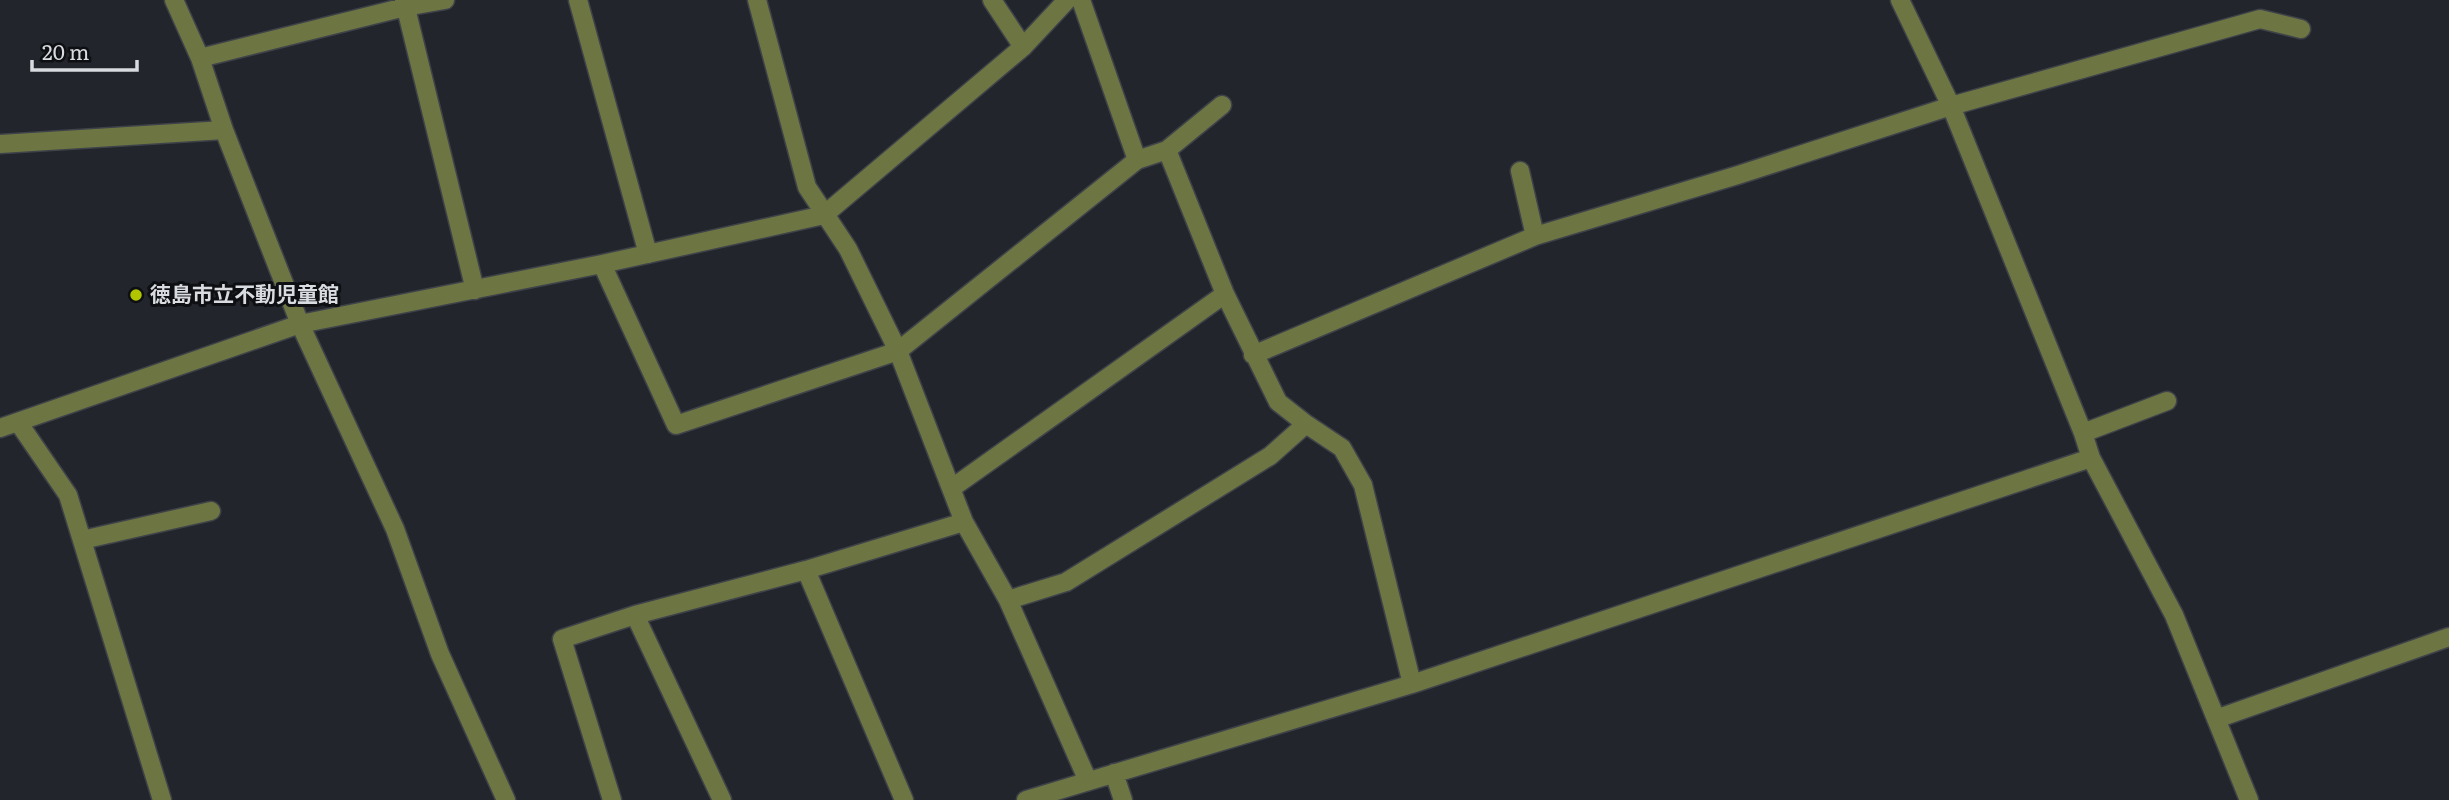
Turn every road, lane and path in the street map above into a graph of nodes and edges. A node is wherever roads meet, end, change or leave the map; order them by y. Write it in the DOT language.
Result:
graph roads {
  1 [pos="174,0"];
  2 [pos="445,0"];
  3 [pos="578,0"];
  4 [pos="757,0"];
  5 [pos="992,0"];
  6 [pos="1067,0"];
  7 [pos="1081,0"];
  8 [pos="1900,0"];
  9 [pos="404,4"];
  10 [pos="2301,29"];
  11 [pos="1023,47"];
  12 [pos="200,58"];
  13 [pos="1222,105"];
  14 [pos="1951,106"];
  15 [pos="224,130"];
  16 [pos="0,144"];
  17 [pos="1167,150"];
  18 [pos="1137,160"];
  19 [pos="1520,171"];
  20 [pos="824,215"];
  21 [pos="1535,236"];
  22 [pos="648,254"];
  23 [pos="602,264"];
  24 [pos="475,290"];
  25 [pos="1225,294"];
  26 [pos="300,324"];
  27 [pos="898,351"];
  28 [pos="1253,355"];
  29 [pos="2167,401"];
  30 [pos="18,422"];
  31 [pos="1306,424"];
  32 [pos="0,428"];
  33 [pos="2083,433"];
  34 [pos="2091,458"];
  35 [pos="952,488"];
  36 [pos="211,511"];
  37 [pos="964,522"];
  38 [pos="82,540"];
  39 [pos="806,570"];
  40 [pos="1008,600"];
  41 [pos="635,615"];
  42 [pos="2449,637"];
  43 [pos="1412,684"];
  44 [pos="2216,719"];
  45 [pos="1114,773"];
  46 [pos="1088,781"];
  47 [pos="162,800"];
  48 [pos="506,800"];
  49 [pos="612,800"];
  50 [pos="722,800"];
  51 [pos="904,800"];
  52 [pos="1026,800"];
  53 [pos="1122,800"];
  54 [pos="2249,800"];
  1 -- 12 [label="street"];
  2 -- 9 [label="street"];
  3 -- 22 [label="street"];
  4 -- 20 [label="street"];
  5 -- 11 [label="street"];
  6 -- 11 [label="street"];
  7 -- 18 [label="street"];
  8 -- 14 [label="street"];
  9 -- 12 [label="street"];
  9 -- 24 [label="street"];
  10 -- 14 [label="street"];
  11 -- 20 [label="street"];
  12 -- 15 [label="street"];
  13 -- 17 [label="street"];
  14 -- 21 [label="street"];
  14 -- 33 [label="street"];
  15 -- 16 [label="street"];
  15 -- 26 [label="street"];
  17 -- 18 [label="street"];
  17 -- 25 [label="street"];
  18 -- 27 [label="street"];
  19 -- 21 [label="street"];
  20 -- 22 [label="street"];
  20 -- 27 [label="street"];
  21 -- 28 [label="street"];
  22 -- 23 [label="street"];
  23 -- 24 [label="street"];
  23 -- 27 [label="street"];
  24 -- 26 [label="street"];
  25 -- 28 [label="street"];
  25 -- 35 [label="street"];
  26 -- 30 [label="street"];
  26 -- 48 [label="street"];
  27 -- 35 [label="street"];
  28 -- 31 [label="street"];
  29 -- 33 [label="street"];
  30 -- 32 [label="street"];
  30 -- 38 [label="street"];
  31 -- 40 [label="street"];
  31 -- 43 [label="street"];
  33 -- 34 [label="street"];
  34 -- 43 [label="street"];
  34 -- 44 [label="street"];
  35 -- 37 [label="street"];
  36 -- 38 [label="street"];
  37 -- 39 [label="street"];
  37 -- 40 [label="street"];
  38 -- 47 [label="street"];
  39 -- 41 [label="street"];
  39 -- 51 [label="street"];
  40 -- 46 [label="street"];
  41 -- 49 [label="street"];
  41 -- 50 [label="street"];
  42 -- 44 [label="street"];
  43 -- 45 [label="street"];
  44 -- 54 [label="street"];
  45 -- 46 [label="street"];
  45 -- 53 [label="street"];
  46 -- 52 [label="street"];
}
